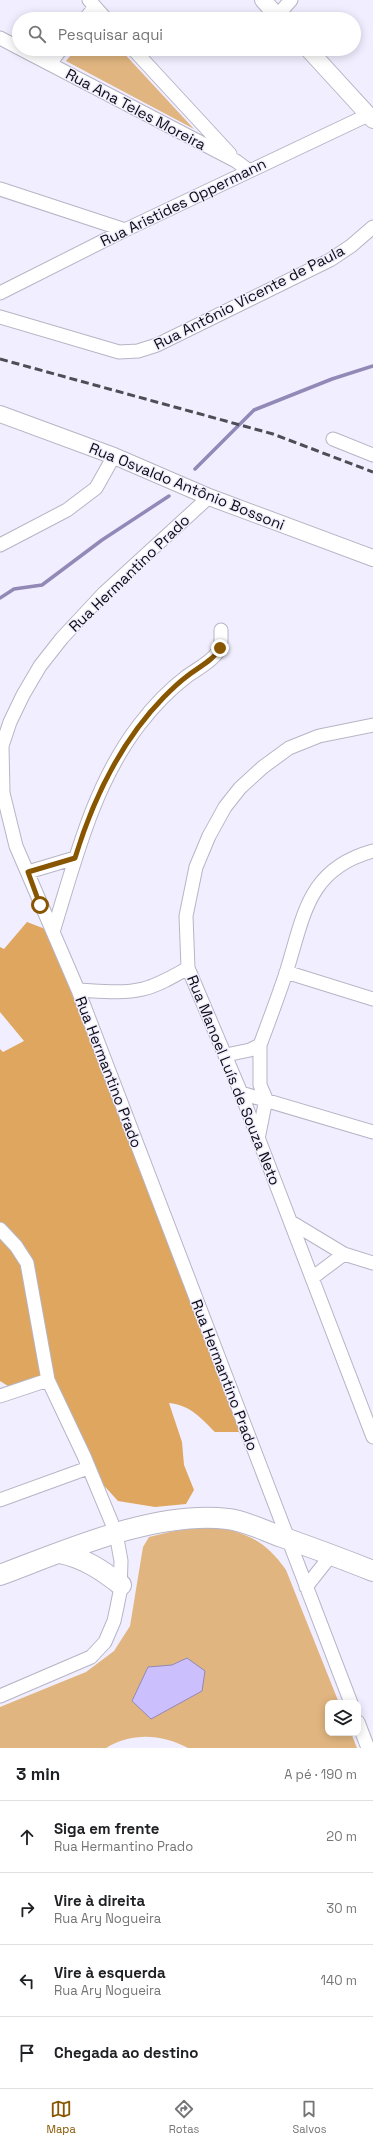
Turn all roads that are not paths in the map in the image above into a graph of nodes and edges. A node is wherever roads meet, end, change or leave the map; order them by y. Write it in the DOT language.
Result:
graph roads {
  1 [pos="263,0"];
  2 [pos="291,0"];
  3 [pos="92,3"];
  4 [pos="100,12"];
  5 [pos="274,12"];
  6 [pos="283,12"];
  7 [pos="0,38"];
  8 [pos="12,44"];
  9 [pos="35,56"];
  10 [pos="56,56"];
  11 [pos="139,56"];
  12 [pos="314,56"];
  13 [pos="50,64"];
  14 [pos="370,117"];
  15 [pos="236,161"];
  16 [pos="248,170"];
  17 [pos="0,189"];
  18 [pos="373,228"];
  19 [pos="125,230"];
  20 [pos="0,293"];
  21 [pos="0,317"];
  22 [pos="1,416"];
  23 [pos="333,439"];
  24 [pos="373,455"];
  25 [pos="114,456"];
  26 [pos="209,497"];
  27 [pos="0,545"];
  28 [pos="373,558"];
  29 [pos="221,630"];
  30 [pos="373,726"];
  31 [pos="373,851"];
  32 [pos="75,858"];
  33 [pos="28,872"];
  34 [pos="53,932"];
  35 [pos="188,968"];
  36 [pos="286,972"];
  37 [pos="78,990"];
  38 [pos="373,999"];
  39 [pos="260,1045"];
  40 [pos="226,1056"];
  41 [pos="241,1093"];
  42 [pos="266,1099"];
  43 [pos="373,1132"];
  44 [pos="258,1140"];
  45 [pos="290,1222"];
  46 [pos="0,1230"];
  47 [pos="344,1254"];
  48 [pos="373,1263"];
  49 [pos="312,1278"];
  50 [pos="48,1380"];
  51 [pos="0,1396"];
  52 [pos="373,1437"];
  53 [pos="88,1468"];
  54 [pos="0,1500"];
  55 [pos="116,1533"];
  56 [pos="286,1538"];
  57 [pos="60,1553"];
  58 [pos="332,1554"];
  59 [pos="373,1571"];
  60 [pos="0,1575"];
  61 [pos="121,1585"];
  62 [pos="306,1587"];
  63 [pos="0,1696"];
  64 [pos="349,1700"];
  65 [pos="361,1730"];
  66 [pos="368,1748"];
  1 -- 5 [label="street"];
  2 -- 6 [label="street"];
  3 -- 4 [label="street"];
  7 -- 8 [label="street, Rua Ana Teles Moreira"];
  9 -- 13 [label="street, Rua Ana Teles Moreira"];
  10 -- 13 [label="street"];
  11 -- 15 [label="street"];
  12 -- 14 [label="street"];
  13 -- 15 [label="street, Rua Ana Teles Moreira"];
  14 -- 16 [label="street, Rua Aristides Oppermann"];
  15 -- 16 [label="street, Rua Ana Teles Moreira"];
  16 -- 19 [label="street, Rua Aristides Oppermann"];
  17 -- 19 [label="street"];
  18 -- 21 [label="street, Rua Antônio Vicente de Paula"];
  19 -- 20 [label="street, Rua Aristides Oppermann"];
  22 -- 25 [label="street, Rua Osvaldo Antônio Bossoni"];
  23 -- 24 [label="street"];
  25 -- 26 [label="street, Rua Osvaldo Antônio Bossoni"];
  25 -- 27 [label="street"];
  26 -- 28 [label="street, Rua Osvaldo Antônio Bossoni"];
  26 -- 33 [label="street, Rua Hermantino Prado"];
  29 -- 32 [label="street"];
  30 -- 35 [label="street, Rua Manoel Luís de Souza Neto"];
  31 -- 36 [label="street"];
  32 -- 33 [label="street"];
  32 -- 34 [label="street"];
  33 -- 34 [label="street, Rua Hermantino Prado"];
  34 -- 37 [label="street, Rua Hermantino Prado"];
  35 -- 37 [label="street"];
  35 -- 40 [label="street, Rua Manoel Luís de Souza Neto"];
  36 -- 38 [label="street"];
  36 -- 39 [label="street"];
  37 -- 56 [label="street, Rua Hermantino Prado"];
  39 -- 40 [label="street"];
  39 -- 42 [label="street"];
  40 -- 41 [label="street, Rua Manoel Luís de Souza Neto"];
  41 -- 42 [label="street"];
  41 -- 44 [label="street, Rua Manoel Luís de Souza Neto"];
  42 -- 43 [label="street"];
  42 -- 44 [label="street"];
  44 -- 45 [label="street, Rua Manoel Luís de Souza Neto"];
  45 -- 47 [label="street"];
  45 -- 49 [label="street, Rua Manoel Luís de Souza Neto"];
  46 -- 50 [label="street"];
  47 -- 48 [label="street"];
  47 -- 49 [label="street"];
  49 -- 52 [label="street, Rua Manoel Luís de Souza Neto"];
  50 -- 51 [label="street"];
  50 -- 53 [label="street"];
  53 -- 54 [label="street"];
  53 -- 55 [label="street"];
  55 -- 56 [label="main road"];
  55 -- 57 [label="main road"];
  55 -- 61 [label="street"];
  56 -- 58 [label="main road"];
  56 -- 62 [label="street, Rua Hermantino Prado"];
  57 -- 60 [label="main road"];
  57 -- 61 [label="main road"];
  58 -- 59 [label="main road"];
  58 -- 62 [label="street"];
  61 -- 63 [label="street"];
  62 -- 64 [label="street, Rua Hermantino Prado"];
  65 -- 66 [label="street"];
}
